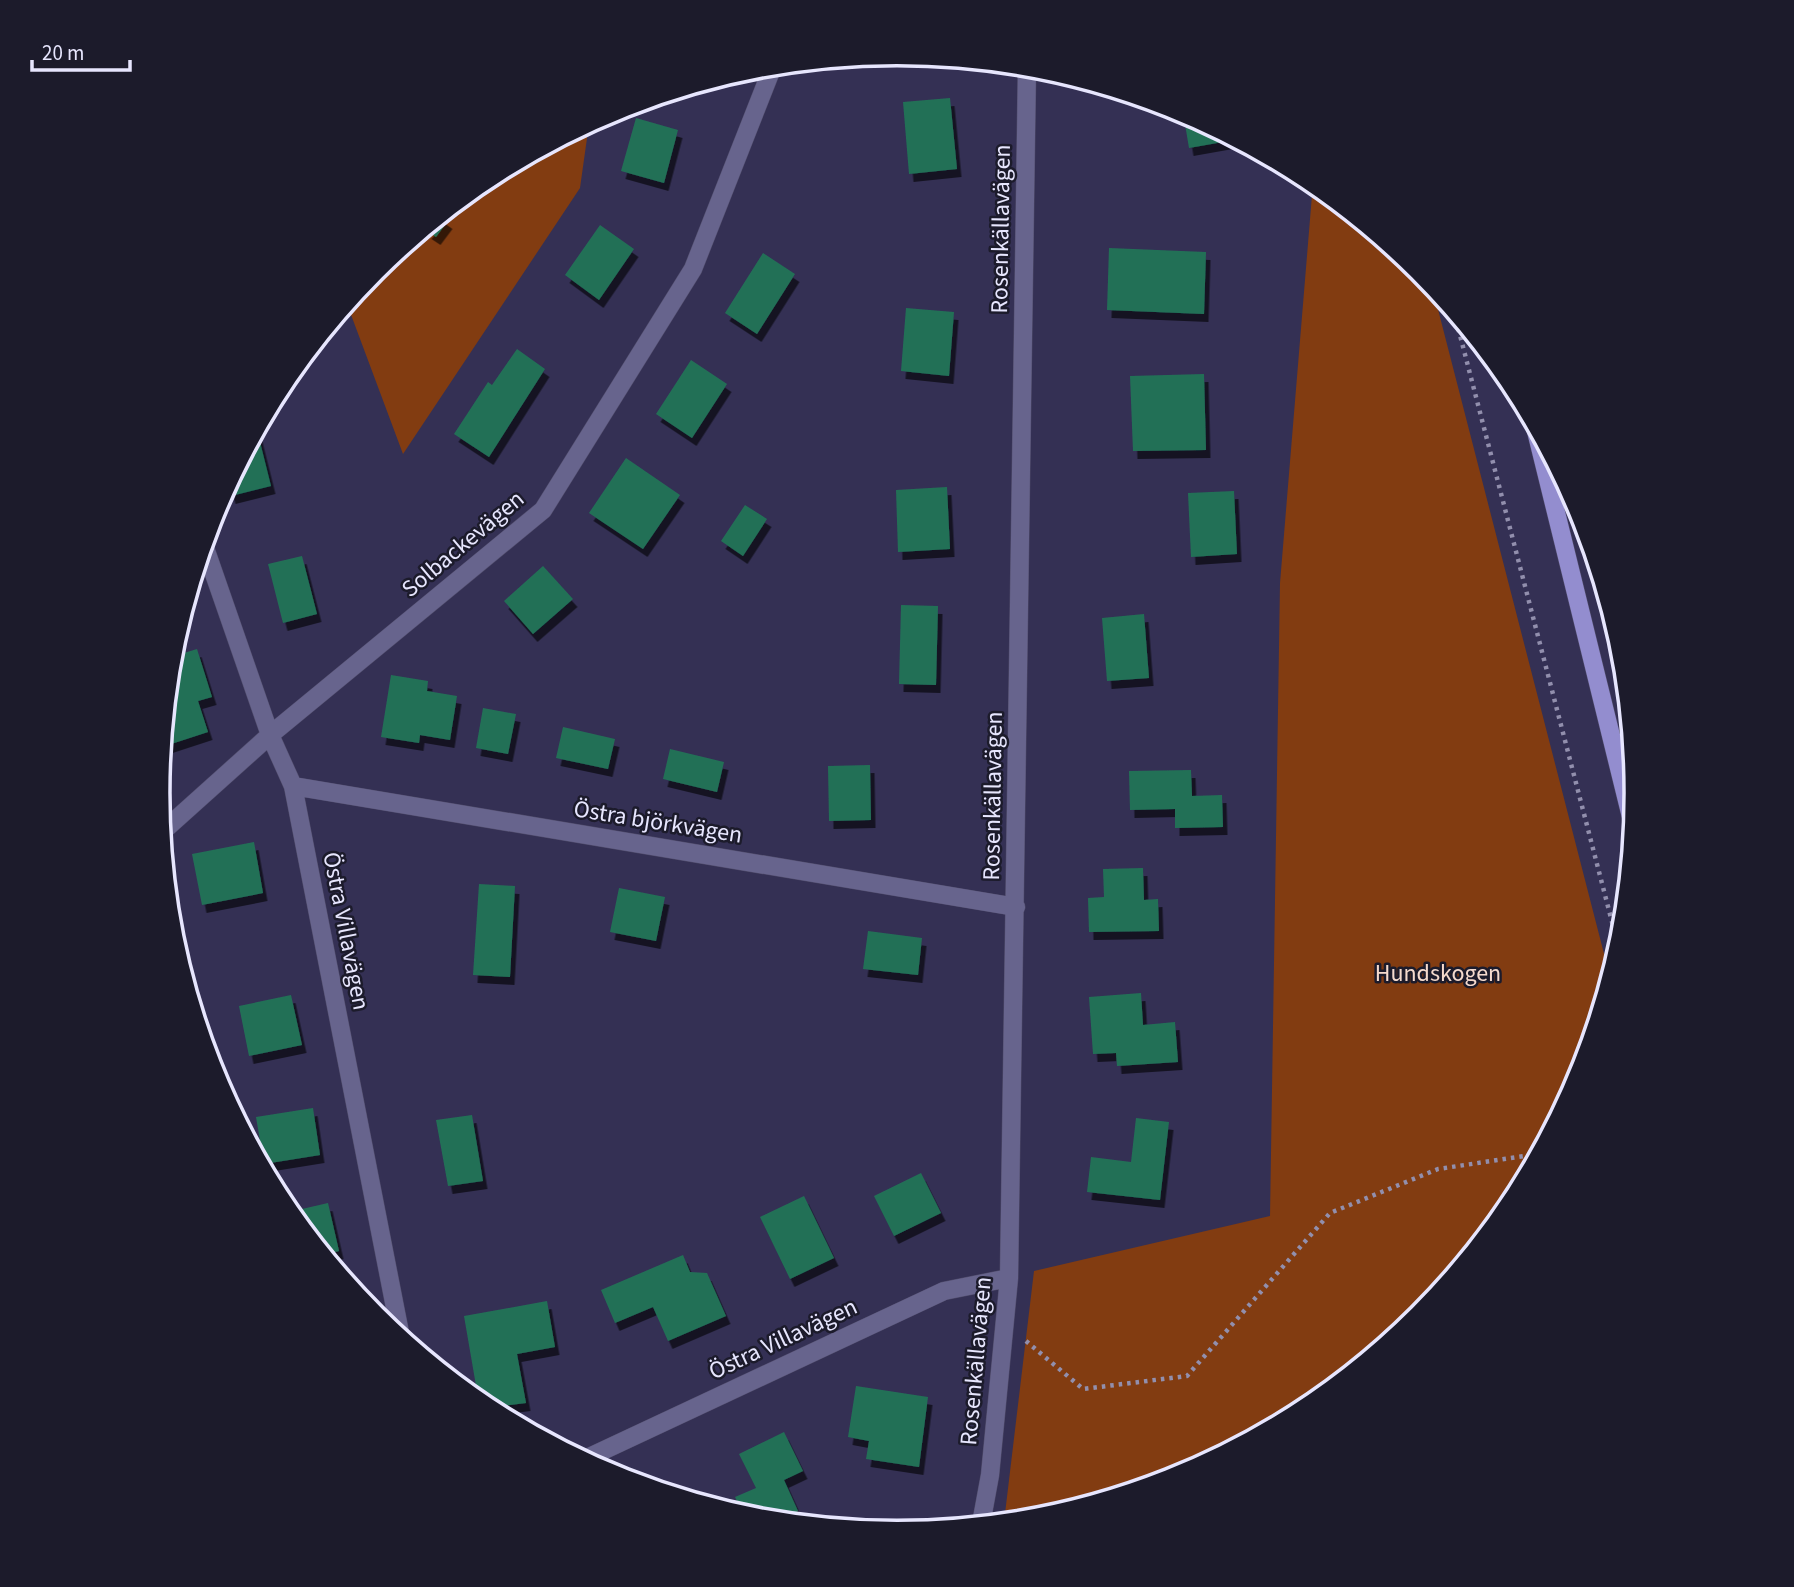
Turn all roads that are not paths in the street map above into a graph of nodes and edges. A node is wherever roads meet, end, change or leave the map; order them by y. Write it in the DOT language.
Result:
graph roads {
  1 [pos="769,78"];
  2 [pos="1027,78"];
  3 [pos="1543,461"];
  4 [pos="209,560"];
  5 [pos="270,735"];
  6 [pos="293,786"];
  7 [pos="1624,787"];
  8 [pos="171,824"];
  9 [pos="1016,907"];
  10 [pos="1009,1278"];
  11 [pos="398,1322"];
  12 [pos="595,1455"];
  13 [pos="983,1515"];
  1 -- 5 [label="street, Solbackevägen"];
  2 -- 9 [label="street, Rosenkällavägen"];
  3 -- 7 [label="main road"];
  4 -- 5 [label="street, Östra Villavägen"];
  5 -- 6 [label="street, Östra Villavägen"];
  5 -- 8 [label="street, Solbackevägen"];
  6 -- 9 [label="street, Östra björkvägen"];
  6 -- 11 [label="street, Östra Villavägen"];
  9 -- 10 [label="street, Rosenkällavägen"];
  10 -- 12 [label="street, Östra Villavägen"];
  10 -- 13 [label="street, Rosenkällavägen"];
}
